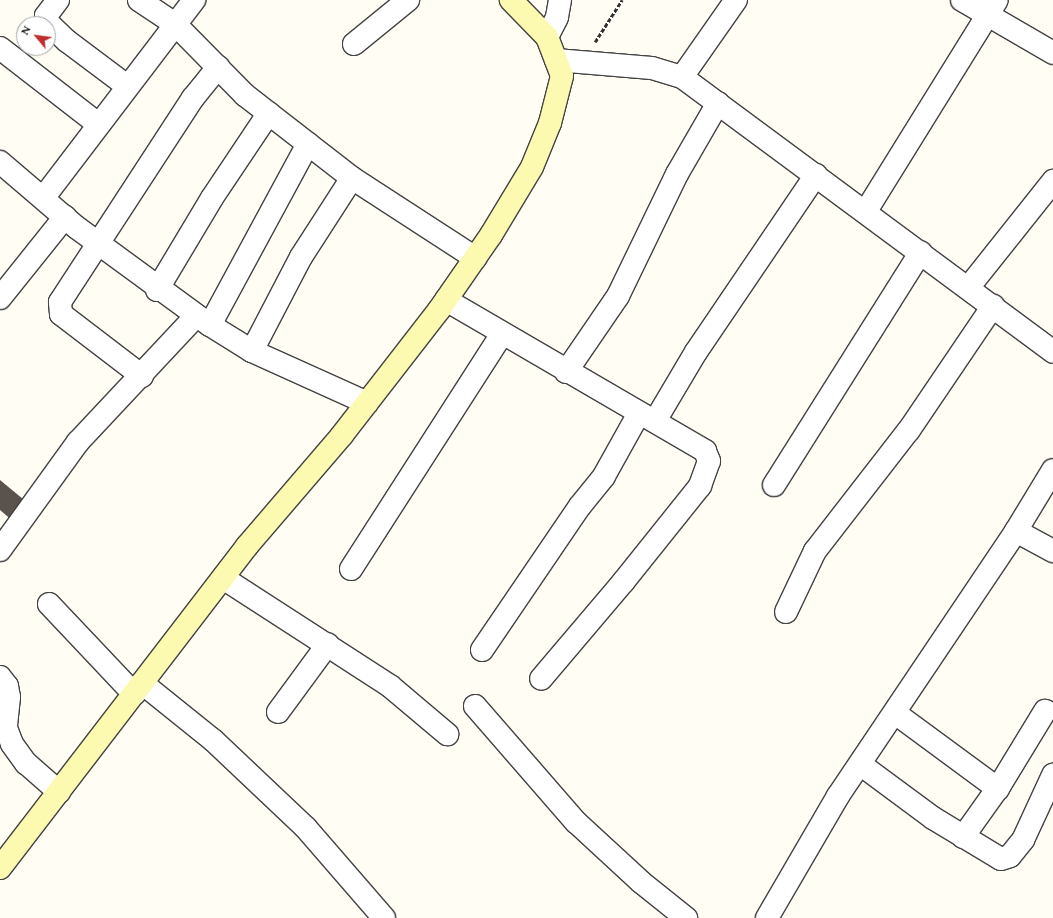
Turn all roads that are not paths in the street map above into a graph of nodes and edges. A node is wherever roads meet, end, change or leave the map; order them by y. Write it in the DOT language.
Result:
graph roads {
  1 [pos="58,0"];
  2 [pos="139,0"];
  3 [pos="194,0"];
  4 [pos="511,0"];
  5 [pos="560,0"];
  6 [pos="736,0"];
  7 [pos="962,0"];
  8 [pos="393,4"];
  9 [pos="993,8"];
  10 [pos="175,24"];
  11 [pos="547,37"];
  12 [pos="354,44"];
  13 [pos="0,48"];
  14 [pos="1053,53"];
  15 [pos="556,60"];
  16 [pos="218,67"];
  17 [pos="682,77"];
  18 [pos="127,86"];
  19 [pos="718,103"];
  20 [pos="269,113"];
  21 [pos="98,124"];
  22 [pos="308,144"];
  23 [pos="0,162"];
  24 [pos="816,175"];
  25 [pos="352,178"];
  26 [pos="1053,181"];
  27 [pos="44,197"];
  28 [pos="866,212"];
  29 [pos="65,217"];
  30 [pos="97,243"];
  31 [pos="920,252"];
  32 [pos="475,258"];
  33 [pos="968,288"];
  34 [pos="158,290"];
  35 [pos="2,291"];
  36 [pos="446,300"];
  37 [pos="992,306"];
  38 [pos="203,320"];
  39 [pos="502,334"];
  40 [pos="252,351"];
  41 [pos="1053,352"];
  42 [pos="566,372"];
  43 [pos="142,376"];
  44 [pos="367,403"];
  45 [pos="647,417"];
  46 [pos="1053,470"];
  47 [pos="774,485"];
  48 [pos="1016,531"];
  49 [pos="0,550"];
  50 [pos="1053,551"];
  51 [pos="351,569"];
  52 [pos="223,578"];
  53 [pos="49,604"];
  54 [pos="786,612"];
  55 [pos="328,644"];
  56 [pos="482,650"];
  57 [pos="0,677"];
  58 [pos="540,679"];
  59 [pos="138,689"];
  60 [pos="475,706"];
  61 [pos="1045,711"];
  62 [pos="278,712"];
  63 [pos="895,714"];
  64 [pos="4,733"];
  65 [pos="447,734"];
  66 [pos="860,764"];
  67 [pos="1053,775"];
  68 [pos="998,789"];
  69 [pos="59,792"];
  70 [pos="963,837"];
  71 [pos="0,868"];
  72 [pos="384,918"];
  73 [pos="686,918"];
  74 [pos="767,918"];
  1 -- 18 [label="street"];
  2 -- 10 [label="street"];
  3 -- 10 [label="street"];
  4 -- 11 [label="street"];
  5 -- 11 [label="street"];
  6 -- 17 [label="street"];
  7 -- 9 [label="street"];
  8 -- 12 [label="street"];
  9 -- 14 [label="street"];
  9 -- 28 [label="street"];
  10 -- 16 [label="street"];
  10 -- 18 [label="street"];
  11 -- 15 [label="street"];
  13 -- 21 [label="street"];
  15 -- 17 [label="street"];
  15 -- 32 [label="street"];
  16 -- 20 [label="street"];
  16 -- 30 [label="street"];
  17 -- 19 [label="street"];
  18 -- 21 [label="street"];
  19 -- 24 [label="street"];
  19 -- 42 [label="street"];
  20 -- 22 [label="street"];
  20 -- 34 [label="street"];
  21 -- 27 [label="street"];
  22 -- 25 [label="street"];
  22 -- 38 [label="street"];
  23 -- 27 [label="street"];
  24 -- 28 [label="street"];
  24 -- 45 [label="street"];
  25 -- 32 [label="street"];
  25 -- 40 [label="street"];
  26 -- 33 [label="street"];
  27 -- 29 [label="street"];
  28 -- 31 [label="street"];
  29 -- 30 [label="street"];
  29 -- 35 [label="street"];
  30 -- 34 [label="street"];
  30 -- 43 [label="street"];
  31 -- 33 [label="street"];
  31 -- 47 [label="street"];
  32 -- 36 [label="street"];
  33 -- 37 [label="street"];
  34 -- 38 [label="street"];
  36 -- 39 [label="street"];
  36 -- 44 [label="street"];
  37 -- 41 [label="street"];
  37 -- 54 [label="street"];
  38 -- 40 [label="street"];
  38 -- 43 [label="street"];
  39 -- 42 [label="street"];
  39 -- 51 [label="street"];
  40 -- 44 [label="street"];
  42 -- 45 [label="street"];
  43 -- 49 [label="street"];
  44 -- 52 [label="street"];
  45 -- 56 [label="street"];
  45 -- 58 [label="street"];
  46 -- 48 [label="street"];
  48 -- 50 [label="street"];
  48 -- 63 [label="street"];
  52 -- 55 [label="street"];
  52 -- 59 [label="street"];
  53 -- 59 [label="street"];
  55 -- 62 [label="street"];
  55 -- 65 [label="street"];
  57 -- 64 [label="street"];
  59 -- 69 [label="street"];
  59 -- 72 [label="street"];
  60 -- 73 [label="street"];
  61 -- 68 [label="street"];
  63 -- 66 [label="street"];
  63 -- 68 [label="street"];
  64 -- 69 [label="street"];
  66 -- 70 [label="street"];
  66 -- 74 [label="street"];
  67 -- 70 [label="street"];
  68 -- 70 [label="street"];
  69 -- 71 [label="street"];
}
